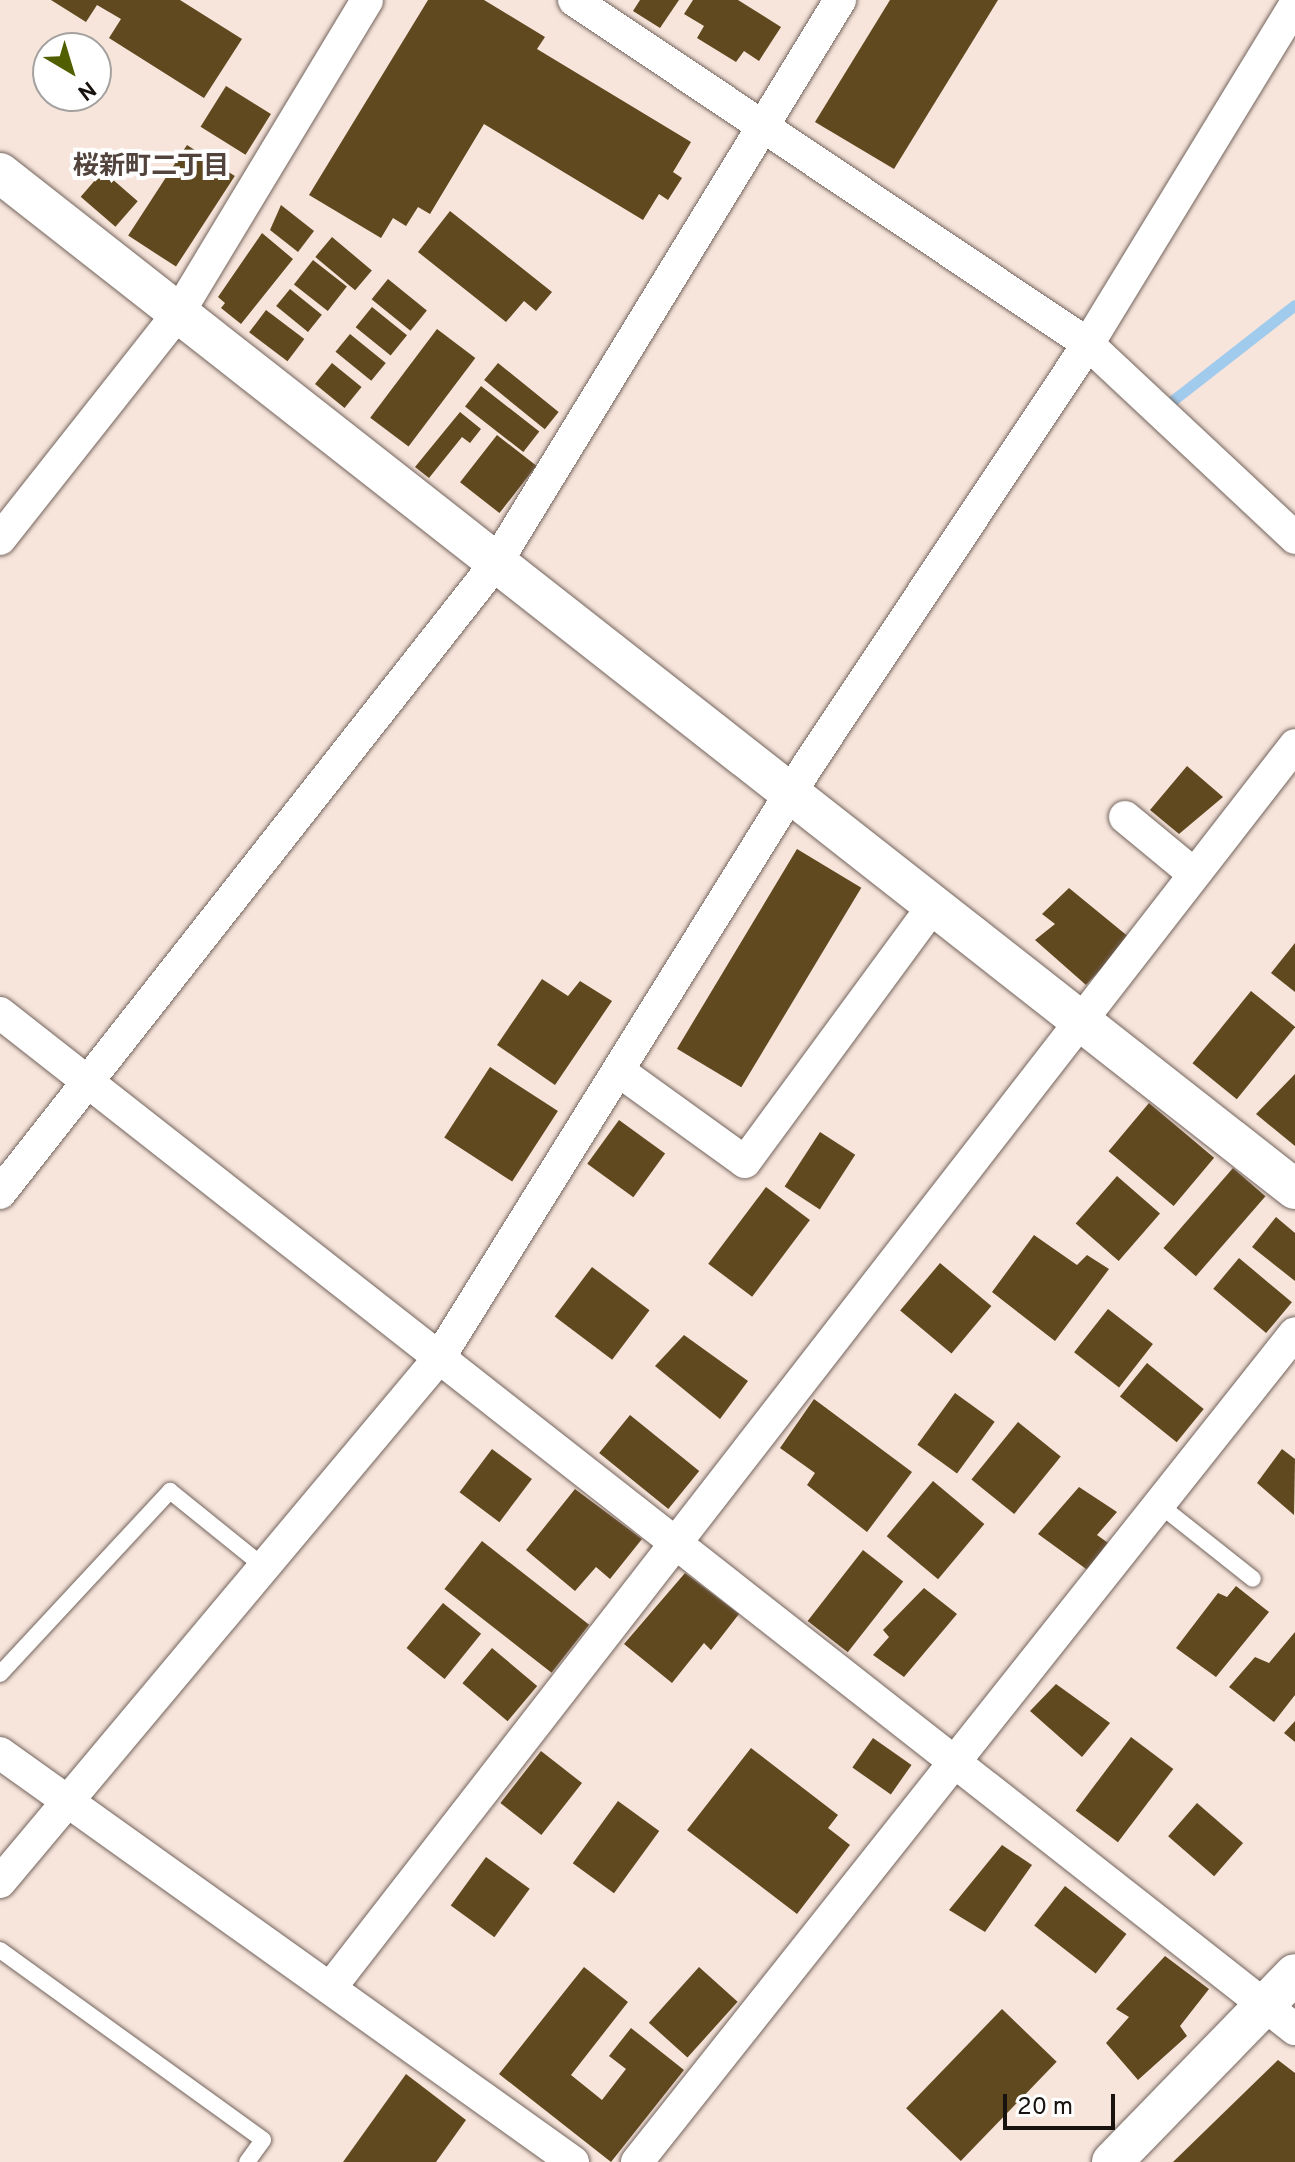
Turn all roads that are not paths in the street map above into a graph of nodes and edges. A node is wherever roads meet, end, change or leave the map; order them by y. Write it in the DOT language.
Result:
graph roads {
  1 [pos="367,0"];
  2 [pos="574,0"];
  3 [pos="840,0"];
  4 [pos="1295,5"];
  5 [pos="762,127"];
  6 [pos="0,173"];
  7 [pos="179,312"];
  8 [pos="1088,344"];
  9 [pos="1295,538"];
  10 [pos="0,539"];
  11 [pos="496,563"];
  12 [pos="1295,745"];
  13 [pos="790,794"];
  14 [pos="1125,817"];
  15 [pos="1194,874"];
  16 [pos="933,906"];
  17 [pos="0,1013"];
  18 [pos="1083,1024"];
  19 [pos="619,1071"];
  20 [pos="87,1082"];
  21 [pos="1295,1189"];
  22 [pos="0,1193"];
  23 [pos="1295,1333"];
  24 [pos="439,1358"];
  25 [pos="1161,1506"];
  26 [pos="675,1543"];
  27 [pos="263,1566"];
  28 [pos="1253,1579"];
  29 [pos="0,1674"];
  30 [pos="0,1753"];
  31 [pos="957,1763"];
  32 [pos="67,1802"];
  33 [pos="0,1882"];
  34 [pos="0,1950"];
  35 [pos="1295,1974"];
  36 [pos="331,1987"];
  37 [pos="1280,2018"];
  38 [pos="247,2162"];
  39 [pos="573,2162"];
  40 [pos="637,2162"];
  41 [pos="1112,2162"];
  1 -- 7 [label="street"];
  2 -- 5 [label="street"];
  3 -- 5 [label="street"];
  4 -- 8 [label="street"];
  5 -- 8 [label="street"];
  5 -- 11 [label="street"];
  6 -- 7 [label="street"];
  7 -- 10 [label="street"];
  7 -- 11 [label="street"];
  8 -- 9 [label="street"];
  8 -- 13 [label="street"];
  11 -- 13 [label="street"];
  11 -- 20 [label="street"];
  12 -- 15 [label="street"];
  13 -- 16 [label="street"];
  13 -- 19 [label="street"];
  14 -- 15 [label="street"];
  15 -- 18 [label="street"];
  16 -- 18 [label="street"];
  16 -- 19 [label="street"];
  17 -- 20 [label="street"];
  18 -- 21 [label="street"];
  18 -- 26 [label="street"];
  19 -- 24 [label="street"];
  20 -- 22 [label="street"];
  20 -- 24 [label="street"];
  23 -- 25 [label="street"];
  24 -- 26 [label="street"];
  24 -- 27 [label="street"];
  25 -- 28 [label="lane"];
  25 -- 31 [label="street"];
  26 -- 31 [label="street"];
  26 -- 36 [label="street"];
  27 -- 29 [label="lane"];
  27 -- 32 [label="street"];
  30 -- 32 [label="street"];
  31 -- 37 [label="street"];
  31 -- 40 [label="street"];
  32 -- 33 [label="street"];
  32 -- 36 [label="street"];
  34 -- 38 [label="lane"];
  35 -- 37 [label="street"];
  36 -- 39 [label="street"];
  37 -- 41 [label="street"];
}
